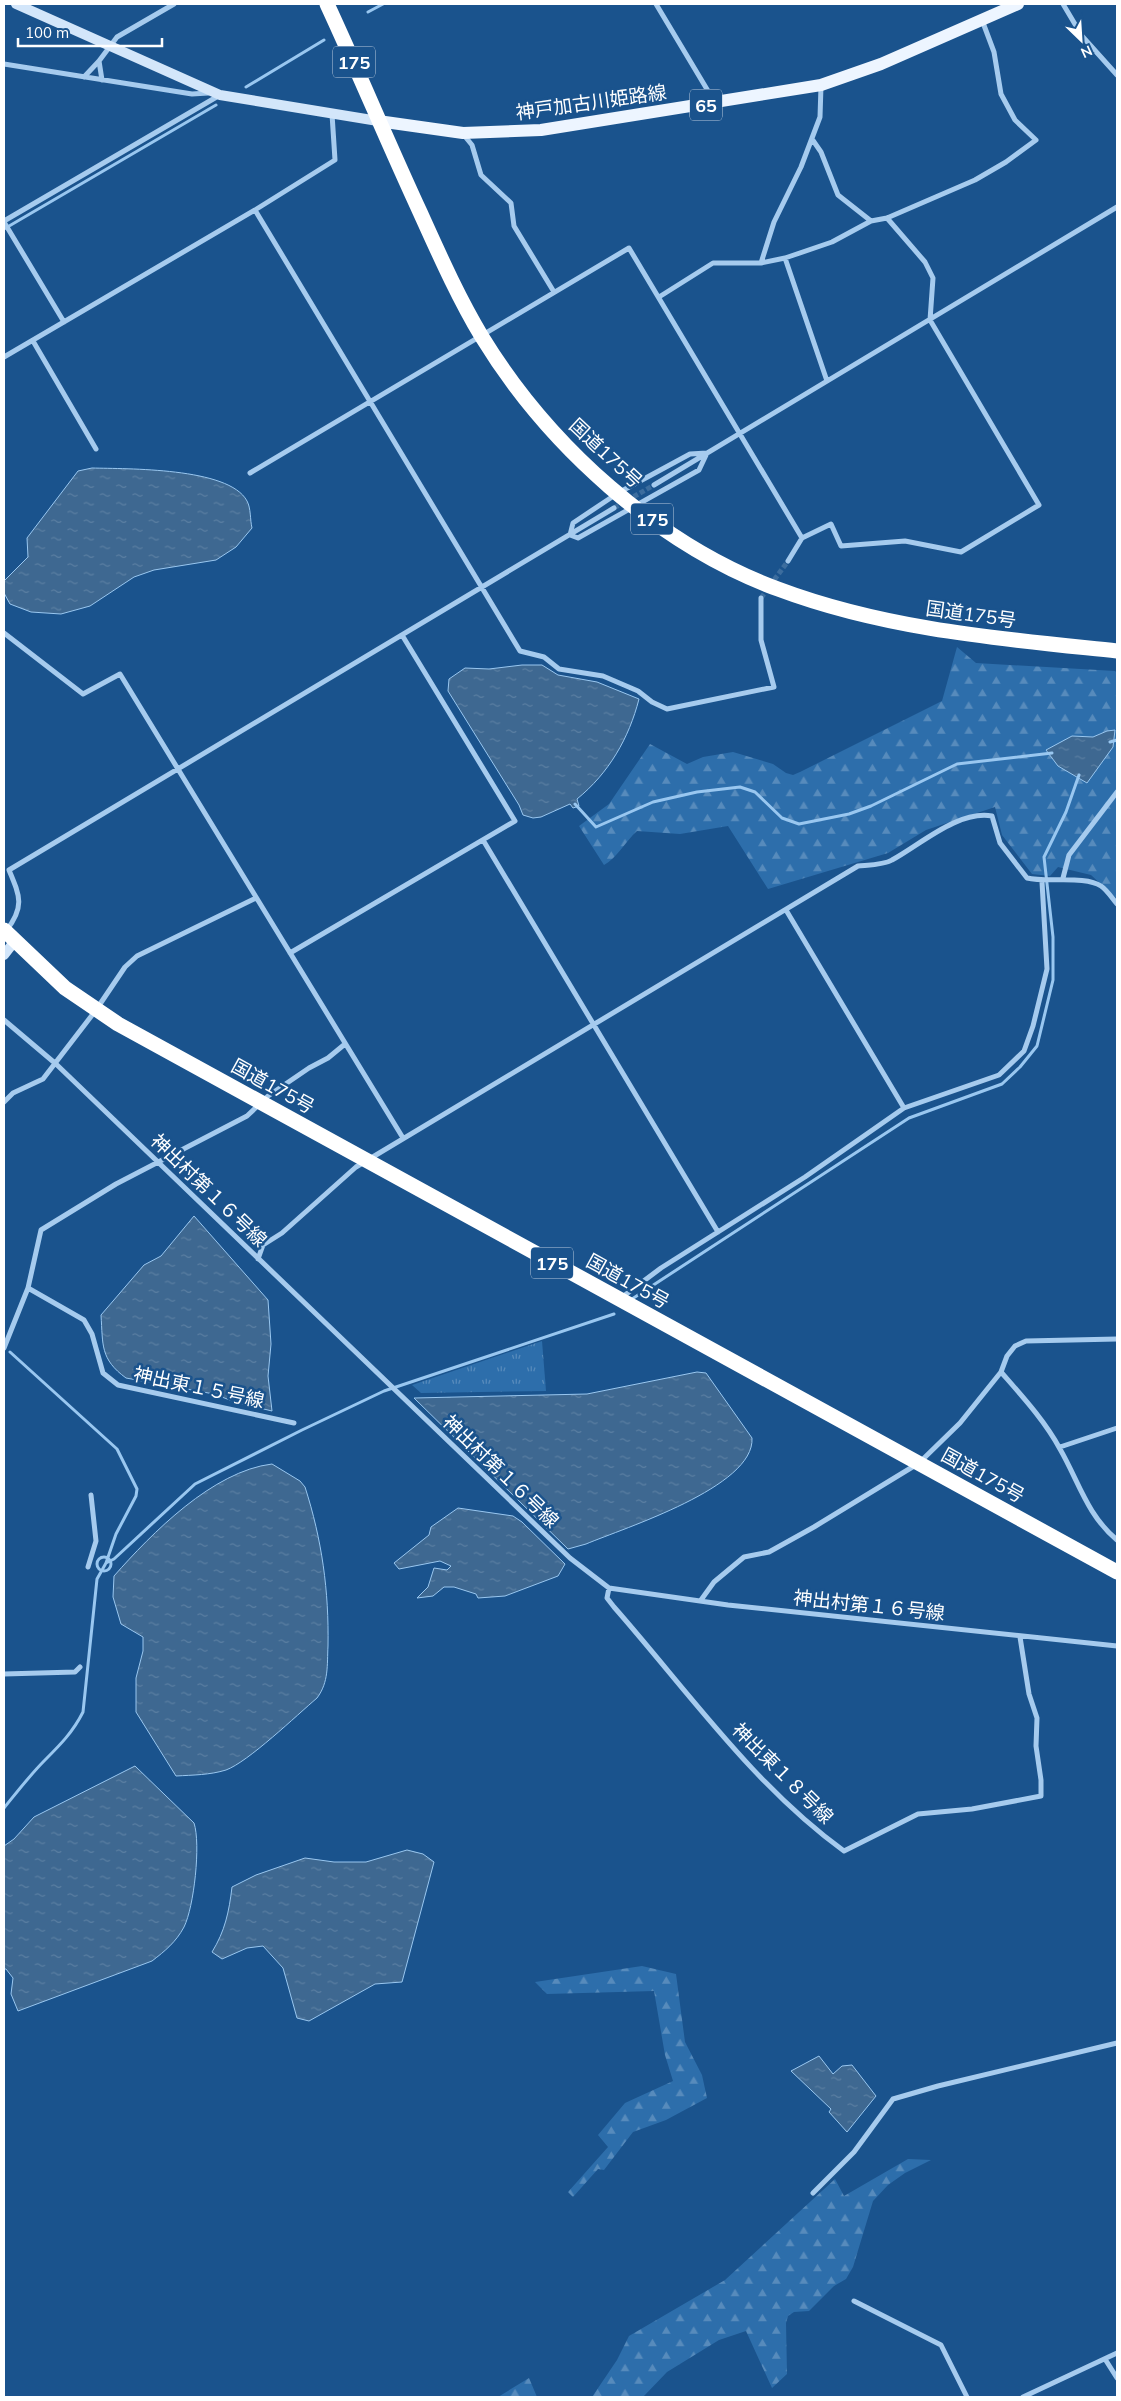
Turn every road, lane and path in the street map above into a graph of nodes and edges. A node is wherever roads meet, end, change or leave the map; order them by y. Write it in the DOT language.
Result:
graph roads {
  1 [pos="16,4"];
  2 [pos="174,4"];
  3 [pos="327,4"];
  4 [pos="656,4"];
  5 [pos="1018,4"];
  6 [pos="1063,4"];
  7 [pos="981,20"];
  8 [pos="110,45"];
  9 [pos="99,61"];
  10 [pos="4,64"];
  11 [pos="1117,75"];
  12 [pos="84,77"];
  13 [pos="102,80"];
  14 [pos="821,85"];
  15 [pos="216,94"];
  16 [pos="715,103"];
  17 [pos="332,114"];
  18 [pos="378,121"];
  19 [pos="462,133"];
  20 [pos="812,139"];
  21 [pos="1117,208"];
  22 [pos="254,210"];
  23 [pos="887,218"];
  24 [pos="871,221"];
  25 [pos="4,222"];
  26 [pos="785,258"];
  27 [pos="761,263"];
  28 [pos="554,292"];
  29 [pos="659,297"];
  30 [pos="930,320"];
  31 [pos="64,322"];
  32 [pos="481,335"];
  33 [pos="33,341"];
  34 [pos="4,357"];
  35 [pos="827,381"];
  36 [pos="370,402"];
  37 [pos="741,432"];
  38 [pos="96,449"];
  39 [pos="707,452"];
  40 [pos="250,473"];
  41 [pos="654,485"];
  42 [pos="618,493"];
  43 [pos="634,507"];
  44 [pos="614,508"];
  45 [pos="570,535"];
  46 [pos="802,538"];
  47 [pos="788,561"];
  48 [pos="481,588"];
  49 [pos="762,598"];
  50 [pos="4,633"];
  51 [pos="402,635"];
  52 [pos="1117,651"];
  53 [pos="179,769"];
  54 [pos="1117,792"];
  55 [pos="483,840"];
  56 [pos="6,872"];
  57 [pos="1063,878"];
  58 [pos="1042,882"];
  59 [pos="256,898"];
  60 [pos="1117,904"];
  61 [pos="786,910"];
  62 [pos="8,935"];
  63 [pos="290,953"];
  64 [pos="4,955"];
  65 [pos="96,1010"];
  66 [pos="4,1020"];
  67 [pos="594,1025"];
  68 [pos="345,1044"];
  69 [pos="56,1064"];
  70 [pos="4,1102"];
  71 [pos="260,1103"];
  72 [pos="904,1108"];
  73 [pos="403,1138"];
  74 [pos="368,1160"];
  75 [pos="159,1163"];
  76 [pos="718,1232"];
  77 [pos="258,1259"];
  78 [pos="28,1288"];
  79 [pos="620,1299"];
  80 [pos="1117,1339"];
  81 [pos="4,1348"];
  82 [pos="1001,1372"];
  83 [pos="294,1423"];
  84 [pos="1117,1428"];
  85 [pos="1060,1447"];
  86 [pos="919,1463"];
  87 [pos="91,1495"];
  88 [pos="1117,1540"];
  89 [pos="88,1567"];
  90 [pos="1117,1572"];
  91 [pos="609,1588"];
  92 [pos="702,1600"];
  93 [pos="1020,1637"];
  94 [pos="1117,1646"];
  95 [pos="80,1667"];
  96 [pos="4,1674"];
  97 [pos="1117,2043"];
  98 [pos="813,2193"];
  99 [pos="854,2301"];
  100 [pos="1117,2353"];
  101 [pos="1105,2359"];
  102 [pos="1117,2378"];
  103 [pos="967,2397"];
  104 [pos="1023,2397"];
  1 -- 8 [label="street, 神戸加古川姫路線"];
  2 -- 8 [label="street"];
  3 -- 18 [label="highway, 国道175号 / 175"];
  4 -- 16 [label="street"];
  5 -- 7 [label="main road, 神戸加古川姫路線 / 65"];
  6 -- 11 [label="street"];
  7 -- 14 [label="main road, 神戸加古川姫路線 / 65"];
  7 -- 23 [label="street"];
  8 -- 9 [label="street"];
  8 -- 15 [label="street, 神戸加古川姫路線"];
  9 -- 12 [label="street"];
  9 -- 13 [label="street"];
  10 -- 12 [label="street, 神戸加古川姫路線"];
  12 -- 13 [label="street, 神戸加古川姫路線"];
  13 -- 15 [label="street, 神戸加古川姫路線"];
  14 -- 16 [label="main road, 神戸加古川姫路線 / 65"];
  14 -- 20 [label="street"];
  15 -- 17 [label="street, 神戸加古川姫路線"];
  15 -- 25 [label="street"];
  16 -- 19 [label="main road, 神戸加古川姫路線 / 65"];
  17 -- 18 [label="street, 神戸加古川姫路線"];
  17 -- 22 [label="street"];
  18 -- 19 [label="main road, 神戸加古川姫路線 / 65"];
  18 -- 32 [label="highway, 国道175号 / 175"];
  19 -- 28 [label="street"];
  20 -- 24 [label="street"];
  20 -- 27 [label="street"];
  21 -- 30 [label="street"];
  22 -- 31 [label="street"];
  22 -- 36 [label="street"];
  23 -- 24 [label="street"];
  23 -- 30 [label="street"];
  24 -- 26 [label="street"];
  25 -- 31 [label="street"];
  26 -- 27 [label="street"];
  26 -- 35 [label="street"];
  27 -- 29 [label="street"];
  28 -- 29 [label="street"];
  28 -- 32 [label="street"];
  29 -- 37 [label="street"];
  30 -- 35 [label="street"];
  30 -- 46 [label="street"];
  31 -- 33 [label="street"];
  32 -- 36 [label="street"];
  32 -- 42 [label="highway, 国道175号 / 175"];
  33 -- 34 [label="street"];
  33 -- 38 [label="street"];
  35 -- 37 [label="street"];
  36 -- 40 [label="street"];
  36 -- 48 [label="street"];
  37 -- 39 [label="street"];
  37 -- 46 [label="street"];
  39 -- 41 [label="street"];
  39 -- 42 [label="street"];
  39 -- 43 [label="street"];
  42 -- 43 [label="highway, 国道175号 / 175"];
  42 -- 45 [label="street"];
  43 -- 45 [label="street"];
  43 -- 52 [label="highway, 国道175号 / 175"];
  44 -- 45 [label="street"];
  45 -- 48 [label="street"];
  46 -- 47 [label="street"];
  48 -- 49 [label="street"];
  48 -- 51 [label="street"];
  50 -- 53 [label="street"];
  51 -- 53 [label="street"];
  51 -- 55 [label="street"];
  53 -- 56 [label="street"];
  53 -- 59 [label="street"];
  54 -- 57 [label="street"];
  55 -- 63 [label="street"];
  55 -- 67 [label="street"];
  56 -- 62 [label="street"];
  57 -- 58 [label="street"];
  57 -- 60 [label="street"];
  58 -- 61 [label="street"];
  58 -- 72 [label="street"];
  59 -- 63 [label="street"];
  59 -- 65 [label="street"];
  61 -- 67 [label="street"];
  61 -- 72 [label="street"];
  62 -- 64 [label="street"];
  62 -- 65 [label="highway, 国道175号 / 175"];
  63 -- 68 [label="street"];
  65 -- 69 [label="street"];
  65 -- 71 [label="highway, 国道175号 / 175"];
  66 -- 69 [label="street, 神出村第１６号線"];
  67 -- 73 [label="street"];
  67 -- 76 [label="street"];
  68 -- 71 [label="street"];
  68 -- 73 [label="street"];
  69 -- 70 [label="street"];
  69 -- 75 [label="street, 神出村第１６号線"];
  71 -- 74 [label="highway, 国道175号 / 175"];
  71 -- 75 [label="street"];
  72 -- 76 [label="street"];
  73 -- 74 [label="street"];
  74 -- 77 [label="street"];
  74 -- 79 [label="highway, 国道175号 / 175"];
  75 -- 77 [label="street, 神出村第１６号線"];
  75 -- 78 [label="street"];
  76 -- 79 [label="street"];
  77 -- 91 [label="street, 神出村第１６号線"];
  78 -- 81 [label="street"];
  78 -- 83 [label="street, 神出東１５号線"];
  79 -- 86 [label="highway, 国道175号 / 175"];
  80 -- 82 [label="street"];
  82 -- 85 [label="street"];
  82 -- 86 [label="street"];
  84 -- 85 [label="street"];
  85 -- 88 [label="street"];
  86 -- 90 [label="highway, 国道175号 / 175"];
  86 -- 92 [label="street"];
  87 -- 89 [label="street"];
  91 -- 92 [label="street, 神出村第１６号線"];
  91 -- 93 [label="street, 神出東１８号線"];
  92 -- 93 [label="street, 神出村第１６号線"];
  93 -- 94 [label="street, 神出村第１６号線"];
  95 -- 96 [label="street"];
  97 -- 98 [label="street"];
  99 -- 103 [label="street"];
  100 -- 101 [label="street"];
  101 -- 102 [label="street"];
  101 -- 104 [label="street"];
}
